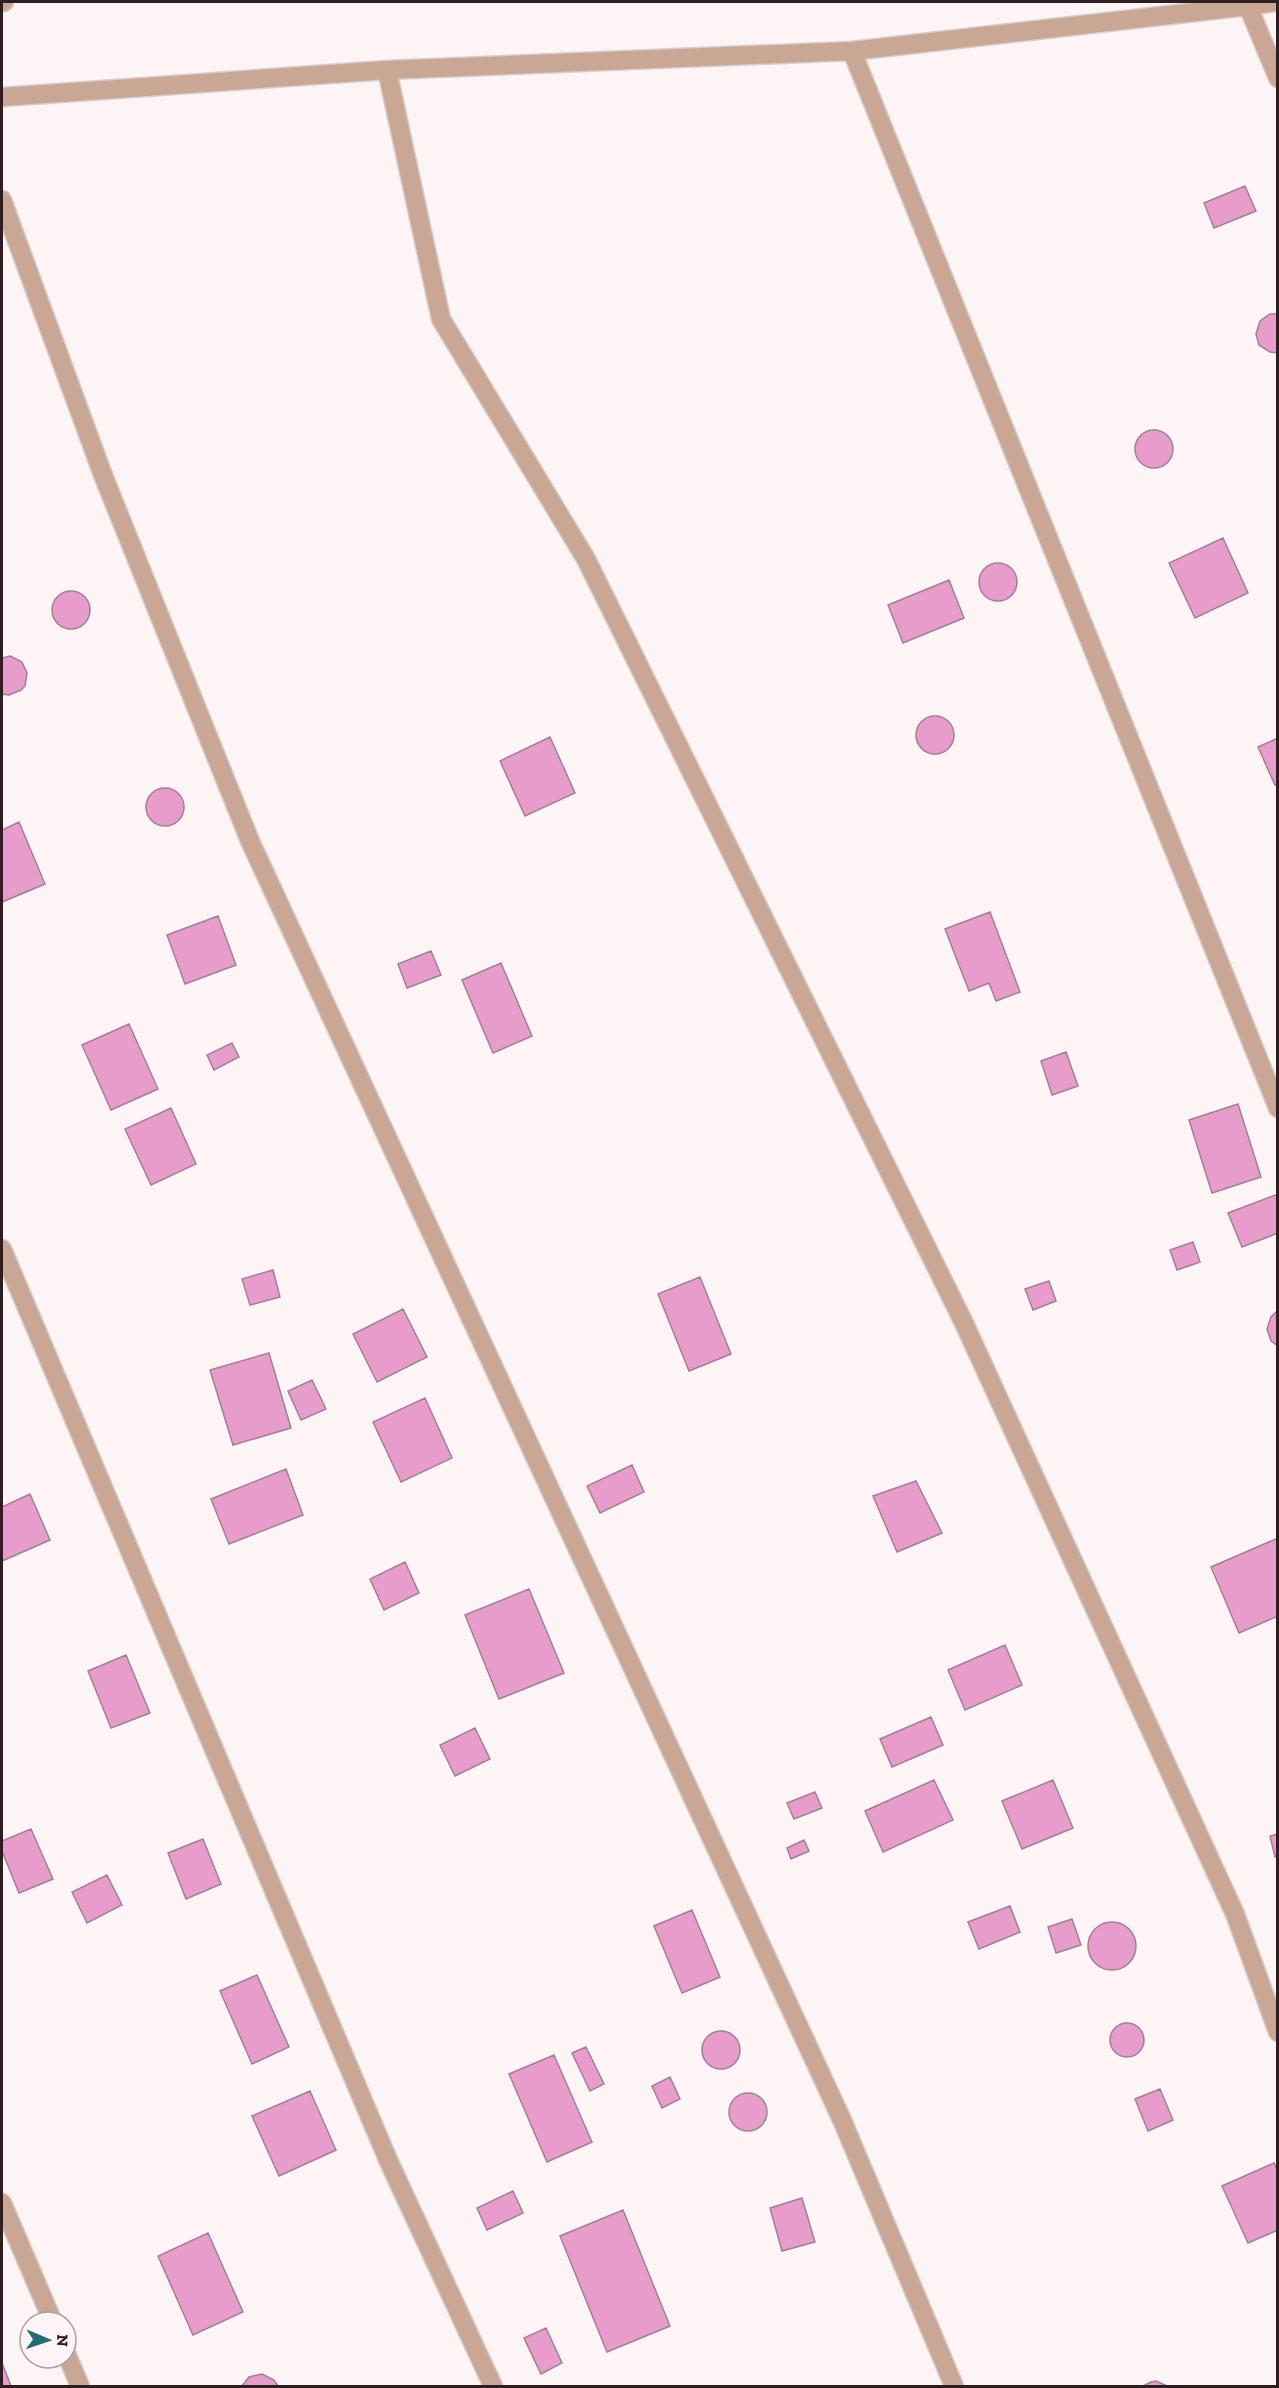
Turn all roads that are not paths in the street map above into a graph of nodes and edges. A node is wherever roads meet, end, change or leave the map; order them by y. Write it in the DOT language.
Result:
graph roads {
  1 [pos="1230,2"];
  2 [pos="1274,2"];
  3 [pos="1248,6"];
  4 [pos="852,51"];
  5 [pos="387,70"];
  6 [pos="1278,78"];
  7 [pos="2,97"];
  8 [pos="2,200"];
  9 [pos="1278,1108"];
  10 [pos="2,1249"];
  11 [pos="1278,2032"];
  12 [pos="2,2203"];
  13 [pos="48,2310"];
  14 [pos="74,2370"];
  15 [pos="81,2386"];
  16 [pos="494,2386"];
  17 [pos="954,2386"];
  1 -- 3 [label="street"];
  2 -- 3 [label="street"];
  3 -- 4 [label="street"];
  3 -- 6 [label="street"];
  4 -- 5 [label="street"];
  4 -- 9 [label="street"];
  5 -- 7 [label="street"];
  5 -- 11 [label="street"];
  8 -- 17 [label="street"];
  10 -- 16 [label="street"];
  12 -- 13 [label="street"];
  14 -- 15 [label="street"];
}
